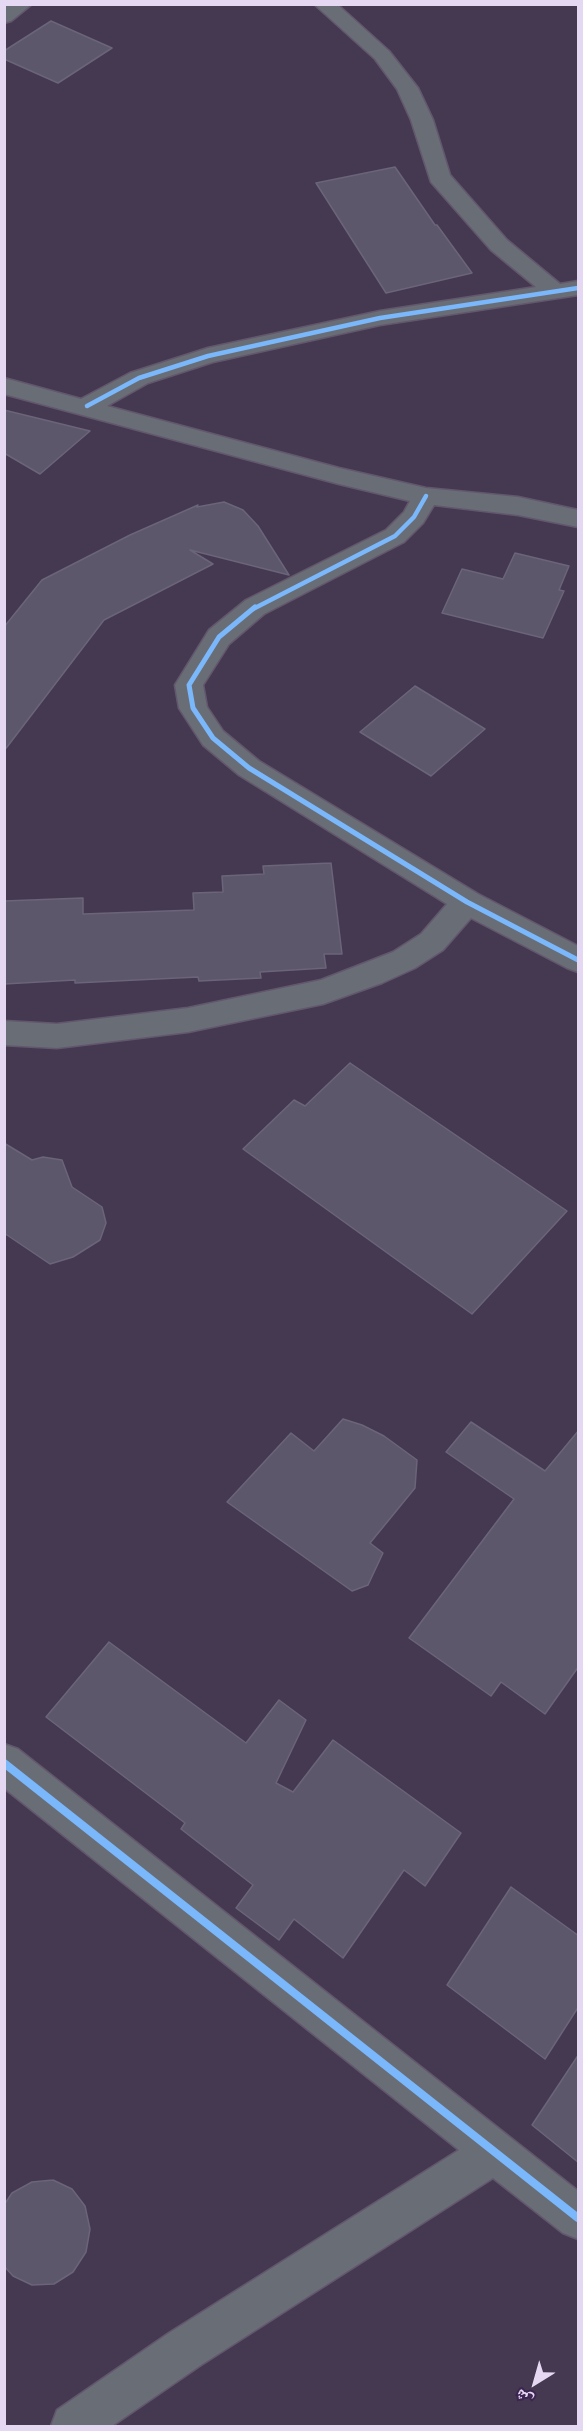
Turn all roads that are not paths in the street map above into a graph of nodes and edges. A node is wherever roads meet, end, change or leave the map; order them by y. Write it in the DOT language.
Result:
graph roads {
  1 [pos="22,4"];
  2 [pos="324,4"];
  3 [pos="4,17"];
  4 [pos="579,288"];
  5 [pos="555,291"];
  6 [pos="4,386"];
  7 [pos="87,406"];
  8 [pos="426,495"];
  9 [pos="579,518"];
  10 [pos="467,902"];
  11 [pos="579,960"];
  12 [pos="4,1033"];
  13 [pos="4,1763"];
  14 [pos="495,2152"];
  15 [pos="579,2218"];
  16 [pos="73,2427"];
  1 -- 3 [label="street"];
  2 -- 5 [label="street"];
  4 -- 5 [label="street"];
  5 -- 7 [label="street"];
  6 -- 7 [label="street"];
  7 -- 8 [label="street"];
  8 -- 9 [label="street"];
  8 -- 10 [label="street"];
  10 -- 11 [label="street"];
  10 -- 12 [label="street"];
  13 -- 14 [label="street"];
  14 -- 15 [label="street"];
  14 -- 16 [label="street"];
}
